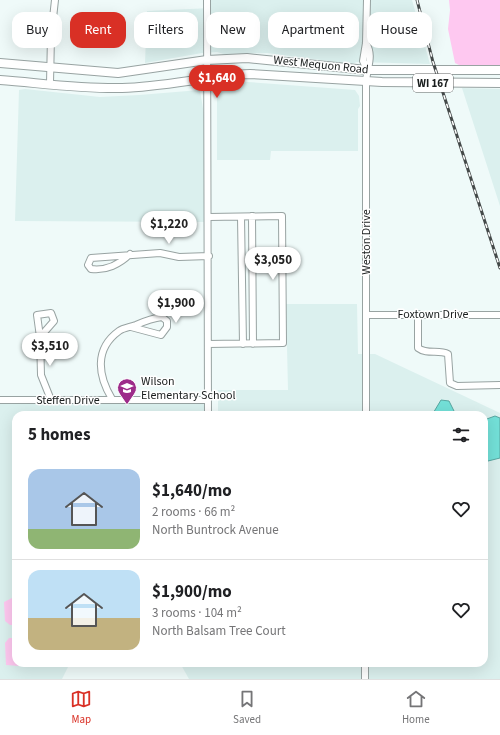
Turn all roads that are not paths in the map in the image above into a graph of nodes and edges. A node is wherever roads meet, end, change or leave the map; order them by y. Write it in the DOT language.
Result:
graph roads {
  1 [pos="55,0"];
  2 [pos="207,0"];
  3 [pos="367,0"];
  4 [pos="207,60"];
  5 [pos="0,63"];
  6 [pos="50,68"];
  7 [pos="367,70"];
  8 [pos="500,70"];
  9 [pos="0,80"];
  10 [pos="208,80"];
  11 [pos="366,82"];
  12 [pos="50,83"];
  13 [pos="500,83"];
  14 [pos="252,216"];
  15 [pos="209,217"];
  16 [pos="241,217"];
  17 [pos="130,254"];
  18 [pos="209,256"];
  19 [pos="418,314"];
  20 [pos="366,315"];
  21 [pos="500,315"];
  22 [pos="131,327"];
  23 [pos="40,337"];
  24 [pos="208,344"];
  25 [pos="243,344"];
  26 [pos="253,344"];
  27 [pos="500,385"];
  28 [pos="112,399"];
  29 [pos="0,400"];
  30 [pos="51,400"];
  31 [pos="208,400"];
  32 [pos="208,411"];
  33 [pos="366,411"];
  34 [pos="365,667"];
  35 [pos="365,679"];
  1 -- 6 [label="street"];
  2 -- 4 [label="street"];
  3 -- 7 [label="street, Weston Drive"];
  4 -- 6 [label="main road, West Mequon Road / WI 167"];
  4 -- 7 [label="main road, West Mequon Road / WI 167"];
  4 -- 10 [label="street"];
  5 -- 6 [label="main road, West Mequon Road / WI 167"];
  6 -- 12 [label="street"];
  7 -- 8 [label="main road, West Mequon Road / WI 167"];
  7 -- 11 [label="street, Weston Drive"];
  9 -- 12 [label="main road, West Mequon Road / WI 167"];
  10 -- 11 [label="main road, West Mequon Road / WI 167"];
  10 -- 12 [label="main road, West Mequon Road / WI 167"];
  10 -- 15 [label="street"];
  11 -- 13 [label="main road, West Mequon Road / WI 167"];
  11 -- 20 [label="street, Weston Drive"];
  14 -- 16 [label="street"];
  14 -- 26 [label="street"];
  14 -- 26 [label="street"];
  15 -- 16 [label="street"];
  15 -- 18 [label="street"];
  16 -- 25 [label="street"];
  17 -- 17 [label="street"];
  17 -- 18 [label="street"];
  18 -- 24 [label="street"];
  19 -- 20 [label="street, Foxtown Drive"];
  19 -- 21 [label="street, Foxtown Drive"];
  19 -- 27 [label="street"];
  20 -- 33 [label="street, Weston Drive"];
  22 -- 22 [label="street"];
  22 -- 28 [label="street"];
  23 -- 30 [label="street"];
  24 -- 25 [label="street"];
  24 -- 31 [label="street"];
  25 -- 26 [label="street"];
  28 -- 30 [label="street, Steffen Drive"];
  28 -- 31 [label="street, Steffen Drive"];
  29 -- 30 [label="street, Steffen Drive"];
  31 -- 32 [label="street"];
  34 -- 35 [label="street"];
}
